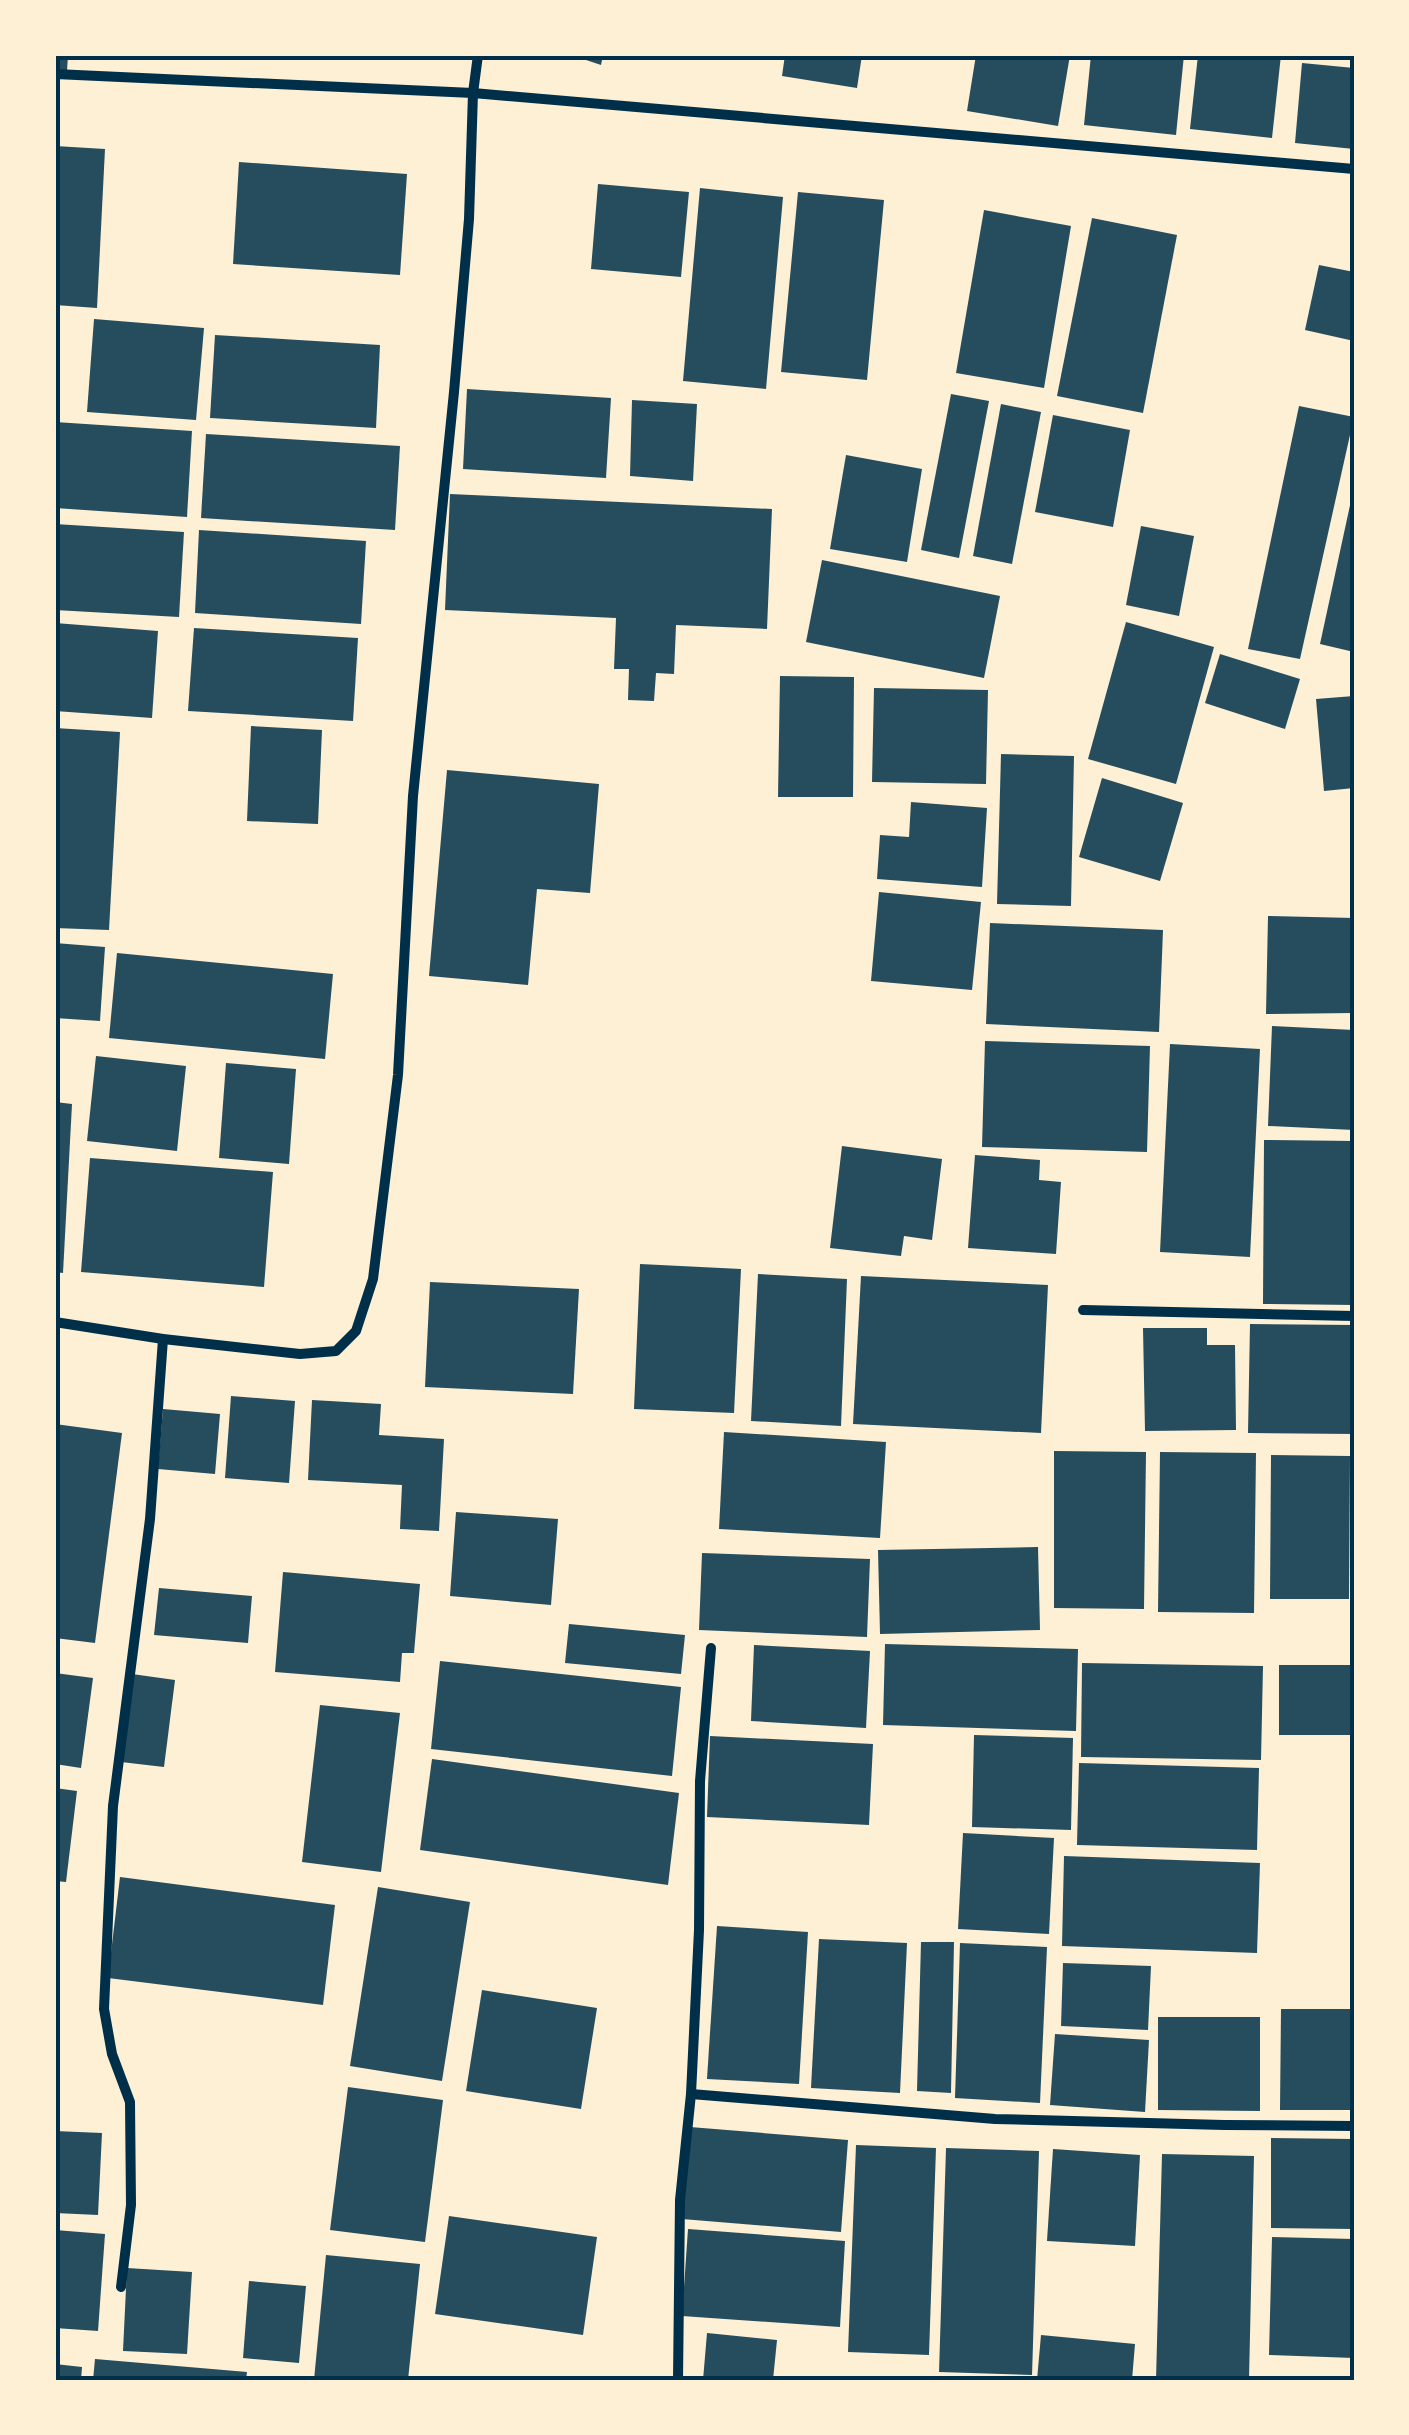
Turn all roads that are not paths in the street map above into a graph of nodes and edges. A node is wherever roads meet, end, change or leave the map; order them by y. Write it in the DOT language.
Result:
graph roads {
  1 [pos="478,55"];
  2 [pos="55,74"];
  3 [pos="473,93"];
  4 [pos="1354,169"];
  5 [pos="1082,1310"];
  6 [pos="1354,1316"];
  7 [pos="55,1322"];
  8 [pos="163,1340"];
  9 [pos="710,1648"];
  10 [pos="691,2094"];
  11 [pos="1354,2126"];
  12 [pos="122,2288"];
  13 [pos="678,2380"];
  1 -- 3 [label="street"];
  2 -- 3 [label="street"];
  3 -- 4 [label="street"];
  3 -- 8 [label="street"];
  5 -- 6 [label="street"];
  7 -- 8 [label="street"];
  8 -- 12 [label="street"];
  9 -- 10 [label="street"];
  10 -- 11 [label="street"];
  10 -- 13 [label="street"];
}
